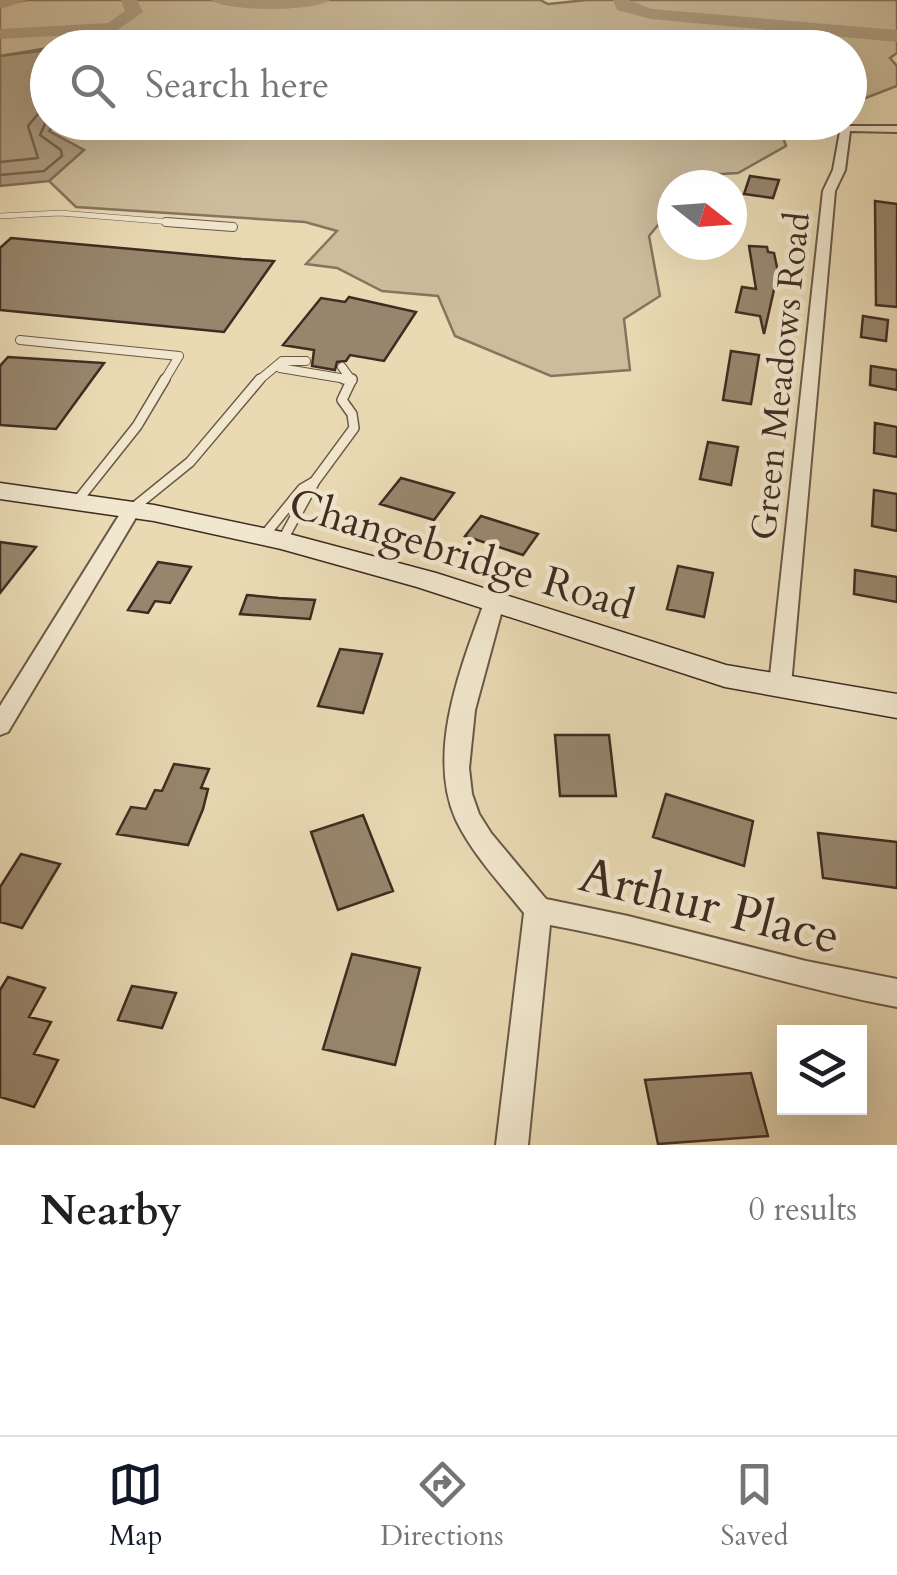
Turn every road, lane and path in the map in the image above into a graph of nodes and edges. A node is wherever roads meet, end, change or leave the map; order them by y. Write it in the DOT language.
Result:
graph roads {
  1 [pos="867,128"];
  2 [pos="897,129"];
  3 [pos="843,140"];
  4 [pos="2,217"];
  5 [pos="233,227"];
  6 [pos="20,340"];
  7 [pos="306,361"];
  8 [pos="342,367"];
  9 [pos="268,368"];
  10 [pos="353,380"];
  11 [pos="314,482"];
  12 [pos="0,491"];
  13 [pos="78,500"];
  14 [pos="132,509"];
  15 [pos="273,539"];
  16 [pos="494,603"];
  17 [pos="780,686"];
  18 [pos="897,706"];
  19 [pos="0,726"];
  20 [pos="538,910"];
  21 [pos="897,993"];
  22 [pos="512,1145"];
  1 -- 2 [label="street, Green Meadows Road"];
  3 -- 17 [label="street, Green Meadows Road"];
  4 -- 5 [label="lane"];
  6 -- 13 [label="lane"];
  7 -- 9 [label="lane"];
  8 -- 10 [label="lane"];
  9 -- 10 [label="lane"];
  9 -- 14 [label="lane"];
  10 -- 11 [label="lane"];
  11 -- 15 [label="lane"];
  11 -- 15 [label="lane"];
  12 -- 13 [label="main road, Changebridge Road"];
  13 -- 14 [label="main road, Changebridge Road"];
  14 -- 15 [label="main road, Changebridge Road"];
  14 -- 19 [label="street"];
  15 -- 16 [label="main road, Changebridge Road"];
  16 -- 17 [label="main road, Changebridge Road"];
  16 -- 20 [label="street, Arthur Place"];
  17 -- 18 [label="main road, Changebridge Road"];
  20 -- 21 [label="street, Arthur Place"];
  20 -- 22 [label="street"];
}
